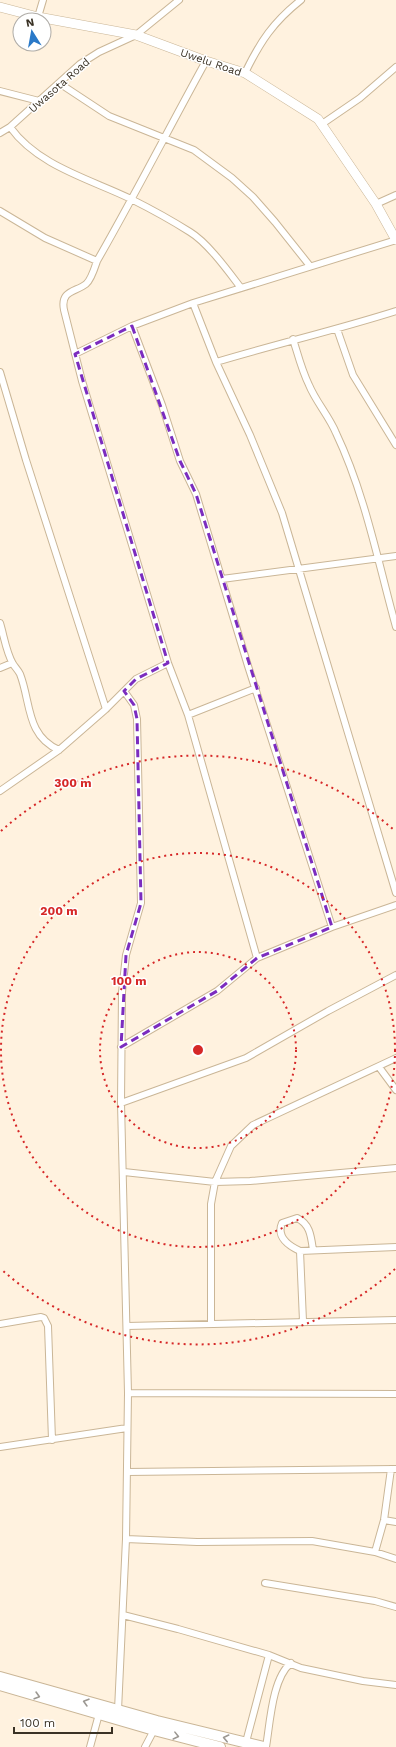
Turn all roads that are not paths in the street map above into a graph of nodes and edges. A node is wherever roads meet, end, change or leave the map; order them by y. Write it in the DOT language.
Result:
graph roads {
  1 [pos="43,0"];
  2 [pos="179,0"];
  3 [pos="301,0"];
  4 [pos="0,7"];
  5 [pos="19,12"];
  6 [pos="39,12"];
  7 [pos="52,20"];
  8 [pos="136,35"];
  9 [pos="206,61"];
  10 [pos="396,67"];
  11 [pos="245,73"];
  12 [pos="59,83"];
  13 [pos="0,91"];
  14 [pos="39,101"];
  15 [pos="322,124"];
  16 [pos="10,127"];
  17 [pos="0,133"];
  18 [pos="163,138"];
  19 [pos="396,195"];
  20 [pos="132,200"];
  21 [pos="376,204"];
  22 [pos="0,211"];
  23 [pos="396,240"];
  24 [pos="97,261"];
  25 [pos="310,266"];
  26 [pos="241,288"];
  27 [pos="193,303"];
  28 [pos="396,311"];
  29 [pos="132,326"];
  30 [pos="337,329"];
  31 [pos="293,339"];
  32 [pos="75,354"];
  33 [pos="216,362"];
  34 [pos="0,372"];
  35 [pos="396,445"];
  36 [pos="396,556"];
  37 [pos="377,559"];
  38 [pos="299,569"];
  39 [pos="222,579"];
  40 [pos="0,622"];
  41 [pos="396,627"];
  42 [pos="12,663"];
  43 [pos="168,663"];
  44 [pos="0,668"];
  45 [pos="256,688"];
  46 [pos="124,691"];
  47 [pos="106,709"];
  48 [pos="188,715"];
  49 [pos="59,750"];
  50 [pos="0,791"];
  51 [pos="396,893"];
  52 [pos="396,904"];
  53 [pos="332,927"];
  54 [pos="257,958"];
  55 [pos="396,975"];
  56 [pos="121,1047"];
  57 [pos="396,1058"];
  58 [pos="379,1067"];
  59 [pos="396,1090"];
  60 [pos="121,1104"];
  61 [pos="396,1168"];
  62 [pos="124,1172"];
  63 [pos="215,1182"];
  64 [pos="396,1247"];
  65 [pos="313,1250"];
  66 [pos="300,1251"];
  67 [pos="396,1320"];
  68 [pos="303,1321"];
  69 [pos="211,1323"];
  70 [pos="0,1324"];
  71 [pos="127,1326"];
  72 [pos="128,1393"];
  73 [pos="396,1394"];
  74 [pos="127,1428"];
  75 [pos="52,1440"];
  76 [pos="0,1448"];
  77 [pos="393,1469"];
  78 [pos="127,1472"];
  79 [pos="384,1520"];
  80 [pos="396,1522"];
  81 [pos="126,1539"];
  82 [pos="375,1552"];
  83 [pos="396,1559"];
  84 [pos="265,1583"];
  85 [pos="396,1607"];
  86 [pos="123,1615"];
  87 [pos="269,1655"];
  88 [pos="291,1663"];
  89 [pos="0,1677"];
  90 [pos="0,1685"];
  91 [pos="396,1685"];
  92 [pos="118,1710"];
  93 [pos="99,1714"];
  94 [pos="154,1730"];
  95 [pos="246,1742"];
  96 [pos="90,1747"];
  97 [pos="145,1747"];
  98 [pos="220,1747"];
  99 [pos="265,1747"];
  1 -- 6 [label="street"];
  2 -- 8 [label="street, Uwasota Road"];
  3 -- 11 [label="street"];
  4 -- 5 [label="street, Uwelu Road"];
  7 -- 8 [label="street, Uwelu Road"];
  8 -- 9 [label="street, Uwelu Road"];
  8 -- 12 [label="street, Uwasota Road"];
  9 -- 11 [label="street, Uwelu Road"];
  9 -- 18 [label="street"];
  10 -- 15 [label="street"];
  11 -- 15 [label="street, Uwelu Road"];
  12 -- 14 [label="street, Uwasota Road"];
  12 -- 18 [label="street"];
  13 -- 14 [label="street"];
  14 -- 16 [label="street, Uwasota Road"];
  15 -- 21 [label="street, Uwelu Road"];
  16 -- 17 [label="street, Uwasota Road"];
  16 -- 20 [label="street"];
  18 -- 20 [label="street"];
  18 -- 25 [label="street"];
  19 -- 21 [label="street"];
  20 -- 24 [label="street"];
  20 -- 26 [label="street"];
  21 -- 23 [label="street, Uwelu Road"];
  22 -- 24 [label="street"];
  23 -- 25 [label="street"];
  24 -- 32 [label="street"];
  25 -- 26 [label="street"];
  26 -- 27 [label="street"];
  27 -- 29 [label="street"];
  27 -- 33 [label="street"];
  28 -- 30 [label="street"];
  29 -- 32 [label="street"];
  29 -- 39 [label="street"];
  30 -- 31 [label="street"];
  30 -- 35 [label="street"];
  31 -- 33 [label="street"];
  31 -- 37 [label="street"];
  32 -- 43 [label="street"];
  33 -- 38 [label="street"];
  34 -- 47 [label="street"];
  36 -- 37 [label="street"];
  37 -- 38 [label="street"];
  37 -- 41 [label="street"];
  38 -- 39 [label="street"];
  38 -- 51 [label="street"];
  39 -- 45 [label="street"];
  40 -- 42 [label="street"];
  42 -- 44 [label="street"];
  42 -- 49 [label="street"];
  43 -- 46 [label="street"];
  43 -- 48 [label="street"];
  45 -- 48 [label="street"];
  45 -- 53 [label="street"];
  46 -- 47 [label="street"];
  46 -- 56 [label="street"];
  47 -- 49 [label="street"];
  48 -- 54 [label="street"];
  49 -- 50 [label="street"];
  52 -- 53 [label="street"];
  53 -- 54 [label="street"];
  54 -- 56 [label="street"];
  55 -- 60 [label="street"];
  56 -- 60 [label="street"];
  57 -- 58 [label="street"];
  58 -- 59 [label="street"];
  58 -- 63 [label="street"];
  60 -- 62 [label="street"];
  61 -- 63 [label="street"];
  62 -- 63 [label="street"];
  62 -- 71 [label="street"];
  63 -- 69 [label="street"];
  64 -- 65 [label="street"];
  65 -- 66 [label="street"];
  65 -- 66 [label="street"];
  66 -- 68 [label="street"];
  67 -- 68 [label="street"];
  68 -- 69 [label="street"];
  69 -- 71 [label="street"];
  70 -- 75 [label="street"];
  71 -- 72 [label="street"];
  72 -- 73 [label="street"];
  72 -- 74 [label="street"];
  74 -- 75 [label="street"];
  74 -- 78 [label="street"];
  75 -- 76 [label="street"];
  77 -- 78 [label="street"];
  77 -- 79 [label="street"];
  78 -- 81 [label="street"];
  79 -- 80 [label="street"];
  79 -- 82 [label="street"];
  81 -- 82 [label="street"];
  81 -- 86 [label="street"];
  82 -- 83 [label="street"];
  84 -- 85 [label="street"];
  86 -- 87 [label="street"];
  86 -- 92 [label="street"];
  87 -- 88 [label="street"];
  87 -- 95 [label="street"];
  88 -- 91 [label="street"];
  88 -- 99 [label="street"];
  92 -- 89 [label="main road, one-way"];
  90 -- 93 [label="main road, one-way"];
  95 -- 92 [label="main road, one-way"];
  93 -- 94 [label="main road"];
  93 -- 96 [label="street"];
  94 -- 97 [label="street"];
  94 -- 98 [label="main road, one-way"];
  95 -- 99 [label="main road"];
}
